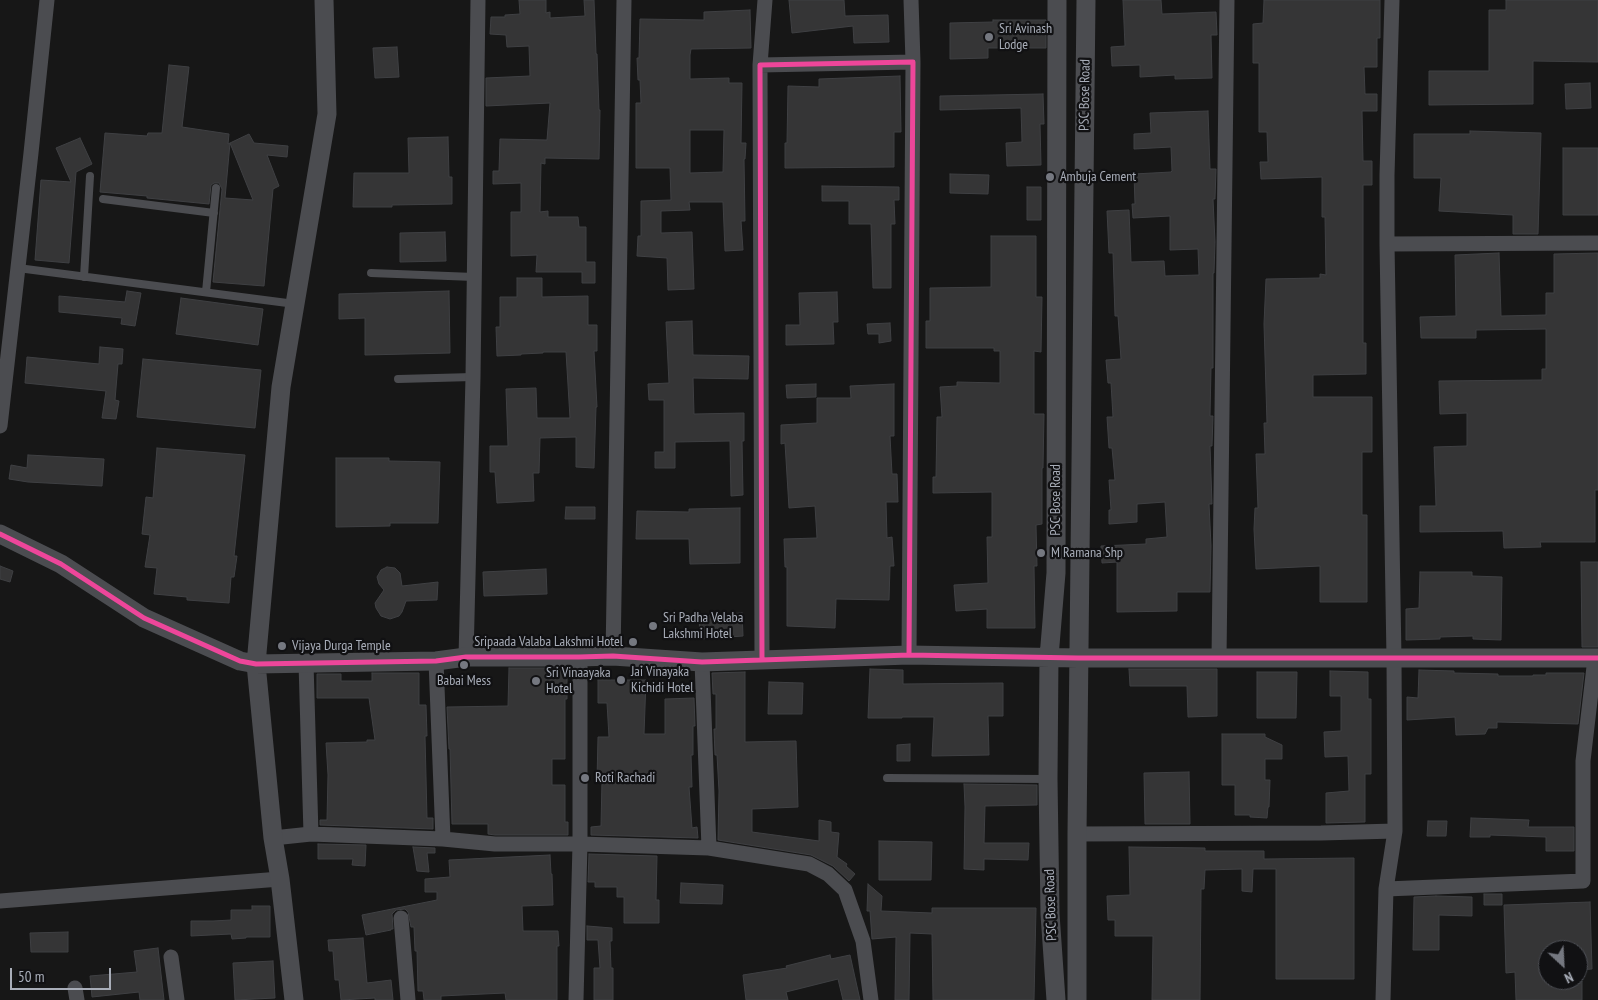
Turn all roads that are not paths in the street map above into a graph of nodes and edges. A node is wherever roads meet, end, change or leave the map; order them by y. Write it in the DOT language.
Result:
graph roads {
  1 [pos="46,0"];
  2 [pos="324,0"];
  3 [pos="478,0"];
  4 [pos="624,0"];
  5 [pos="765,0"];
  6 [pos="912,0"];
  7 [pos="1057,0"];
  8 [pos="1086,0"];
  9 [pos="1227,0"];
  10 [pos="1392,0"];
  11 [pos="913,62"];
  12 [pos="760,65"];
  13 [pos="90,176"];
  14 [pos="216,188"];
  15 [pos="103,199"];
  16 [pos="214,214"];
  17 [pos="1598,243"];
  18 [pos="1387,244"];
  19 [pos="18,268"];
  20 [pos="371,273"];
  21 [pos="84,276"];
  22 [pos="474,277"];
  23 [pos="206,292"];
  24 [pos="295,304"];
  25 [pos="473,377"];
  26 [pos="398,379"];
  27 [pos="0,426"];
  28 [pos="0,534"];
  29 [pos="909,654"];
  30 [pos="612,656"];
  31 [pos="466,657"];
  32 [pos="579,657"];
  33 [pos="1049,657"];
  34 [pos="1078,658"];
  35 [pos="1218,658"];
  36 [pos="1394,658"];
  37 [pos="1597,658"];
  38 [pos="762,660"];
  39 [pos="436,661"];
  40 [pos="306,662"];
  41 [pos="702,662"];
  42 [pos="256,664"];
  43 [pos="887,778"];
  44 [pos="1048,779"];
  45 [pos="1395,830"];
  46 [pos="307,834"];
  47 [pos="1077,834"];
  48 [pos="278,838"];
  49 [pos="443,839"];
  50 [pos="580,844"];
  51 [pos="709,848"];
  52 [pos="280,879"];
  53 [pos="1386,889"];
  54 [pos="0,901"];
  55 [pos="400,918"];
  56 [pos="171,957"];
  57 [pos="176,1000"];
  58 [pos="294,1000"];
  59 [pos="408,1000"];
  60 [pos="576,1000"];
  61 [pos="871,1000"];
  62 [pos="1056,1000"];
  63 [pos="1077,1000"];
  64 [pos="1383,1000"];
  1 -- 19 [label="street"];
  2 -- 24 [label="street"];
  3 -- 22 [label="street"];
  4 -- 30 [label="street"];
  5 -- 12 [label="street"];
  6 -- 11 [label="street"];
  7 -- 33 [label="street, PSC Bose Road"];
  8 -- 34 [label="street, PSC Bose Road"];
  9 -- 35 [label="street"];
  10 -- 18 [label="street"];
  11 -- 12 [label="street"];
  11 -- 29 [label="street"];
  12 -- 38 [label="street"];
  13 -- 21 [label="lane"];
  14 -- 16 [label="lane"];
  15 -- 16 [label="lane"];
  16 -- 23 [label="lane"];
  17 -- 18 [label="street"];
  18 -- 36 [label="street"];
  19 -- 21 [label="lane"];
  19 -- 27 [label="street"];
  20 -- 22 [label="lane"];
  21 -- 23 [label="lane"];
  22 -- 25 [label="street"];
  23 -- 24 [label="lane"];
  24 -- 42 [label="street"];
  25 -- 26 [label="lane"];
  25 -- 31 [label="street"];
  28 -- 42 [label="street"];
  29 -- 33 [label="street"];
  29 -- 38 [label="street"];
  30 -- 32 [label="street"];
  30 -- 41 [label="street"];
  31 -- 32 [label="street"];
  31 -- 39 [label="street"];
  32 -- 50 [label="street"];
  33 -- 34 [label="street"];
  33 -- 44 [label="street, PSC Bose Road"];
  34 -- 35 [label="street"];
  34 -- 47 [label="street, PSC Bose Road"];
  35 -- 36 [label="street"];
  36 -- 37 [label="street"];
  36 -- 45 [label="street"];
  37 -- 53 [label="street"];
  38 -- 41 [label="street"];
  39 -- 40 [label="street"];
  39 -- 49 [label="street"];
  40 -- 42 [label="street"];
  40 -- 46 [label="street"];
  41 -- 51 [label="street"];
  42 -- 48 [label="street"];
  43 -- 44 [label="lane"];
  44 -- 62 [label="street, PSC Bose Road"];
  45 -- 47 [label="street"];
  45 -- 53 [label="street"];
  46 -- 48 [label="street"];
  46 -- 49 [label="street"];
  47 -- 63 [label="street, PSC Bose Road"];
  48 -- 52 [label="street"];
  49 -- 50 [label="street"];
  50 -- 51 [label="street"];
  50 -- 60 [label="street"];
  51 -- 61 [label="street"];
  52 -- 54 [label="street"];
  52 -- 58 [label="street"];
  53 -- 64 [label="street"];
  55 -- 59 [label="street"];
  56 -- 57 [label="street"];
}
